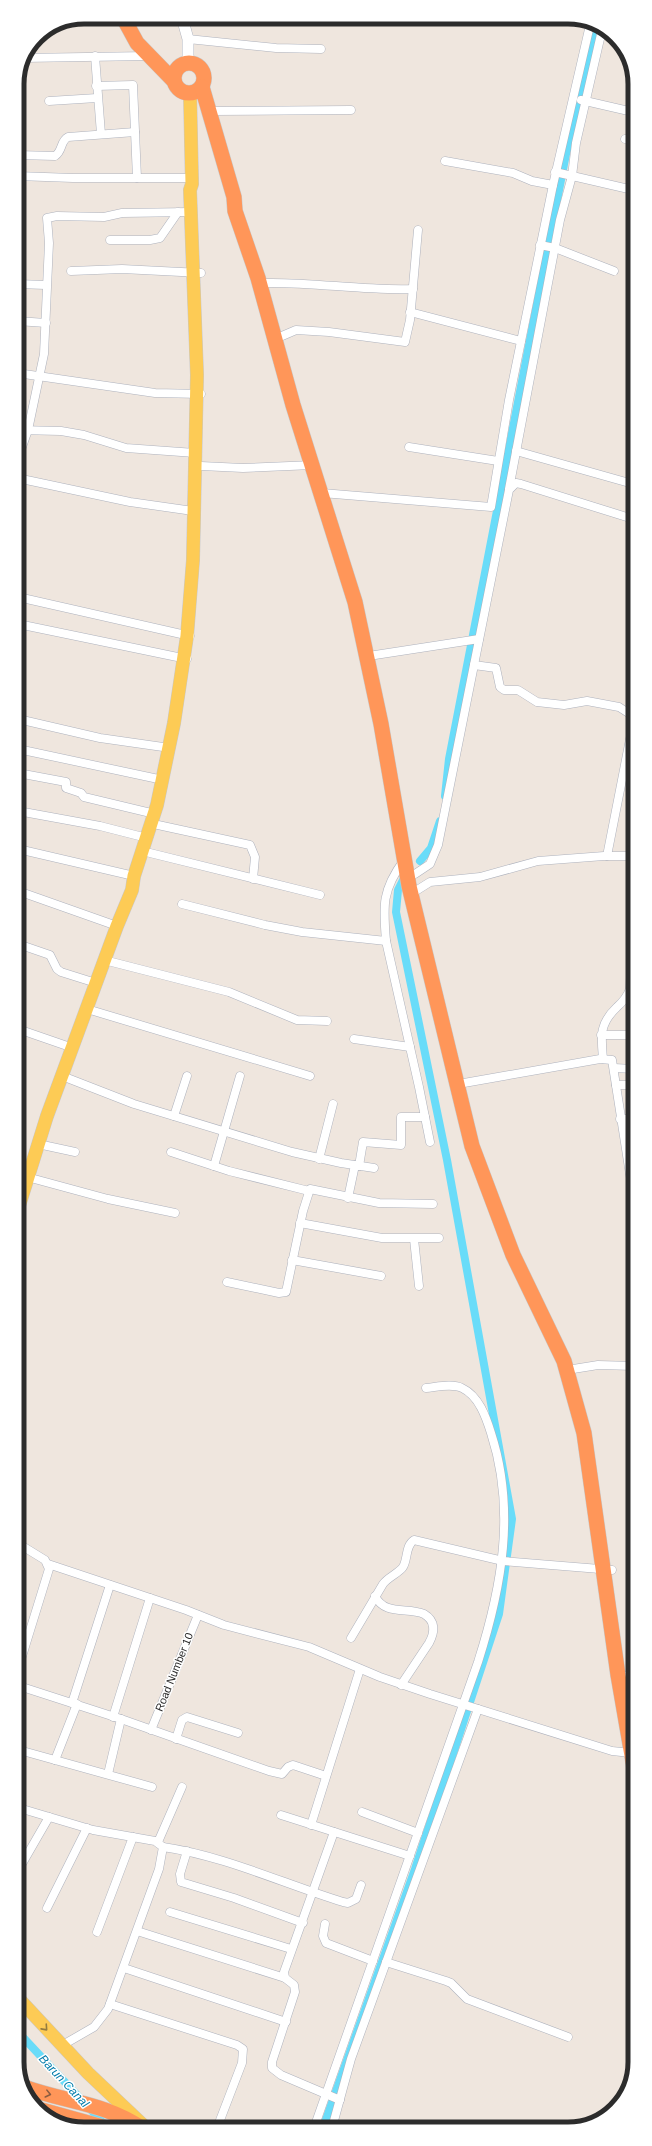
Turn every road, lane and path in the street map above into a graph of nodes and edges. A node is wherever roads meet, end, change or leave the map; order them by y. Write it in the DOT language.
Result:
graph roads {
  1 [pos="184,24"];
  2 [pos="132,27"];
  3 [pos="589,28"];
  4 [pos="601,34"];
  5 [pos="188,39"];
  6 [pos="321,49"];
  7 [pos="32,56"];
  8 [pos="95,56"];
  9 [pos="148,56"];
  10 [pos="180,70"];
  11 [pos="96,86"];
  12 [pos="196,90"];
  13 [pos="97,98"];
  14 [pos="579,100"];
  15 [pos="49,101"];
  16 [pos="351,110"];
  17 [pos="210,111"];
  18 [pos="628,111"];
  19 [pos="135,132"];
  20 [pos="101,134"];
  21 [pos="24,155"];
  22 [pos="445,161"];
  23 [pos="564,174"];
  24 [pos="24,176"];
  25 [pos="137,178"];
  26 [pos="192,181"];
  27 [pos="553,185"];
  28 [pos="628,189"];
  29 [pos="234,197"];
  30 [pos="185,212"];
  31 [pos="418,230"];
  32 [pos="110,240"];
  33 [pos="540,245"];
  34 [pos="555,248"];
  35 [pos="70,271"];
  36 [pos="614,271"];
  37 [pos="198,273"];
  38 [pos="266,283"];
  39 [pos="24,284"];
  40 [pos="46,285"];
  41 [pos="413,289"];
  42 [pos="410,312"];
  43 [pos="24,321"];
  44 [pos="46,323"];
  45 [pos="282,336"];
  46 [pos="521,341"];
  47 [pos="24,374"];
  48 [pos="39,377"];
  49 [pos="199,394"];
  50 [pos="24,430"];
  51 [pos="28,430"];
  52 [pos="24,442"];
  53 [pos="409,447"];
  54 [pos="516,451"];
  55 [pos="195,453"];
  56 [pos="498,461"];
  57 [pos="313,465"];
  58 [pos="201,466"];
  59 [pos="24,479"];
  60 [pos="628,483"];
  61 [pos="508,490"];
  62 [pos="326,493"];
  63 [pos="491,507"];
  64 [pos="504,509"];
  65 [pos="194,511"];
  66 [pos="628,517"];
  67 [pos="24,597"];
  68 [pos="24,625"];
  69 [pos="365,627"];
  70 [pos="190,636"];
  71 [pos="476,640"];
  72 [pos="375,655"];
  73 [pos="187,659"];
  74 [pos="474,665"];
  75 [pos="628,712"];
  76 [pos="24,720"];
  77 [pos="170,748"];
  78 [pos="24,750"];
  79 [pos="628,752"];
  80 [pos="24,774"];
  81 [pos="163,780"];
  82 [pos="24,812"];
  83 [pos="156,819"];
  84 [pos="147,838"];
  85 [pos="24,850"];
  86 [pos="150,853"];
  87 [pos="606,856"];
  88 [pos="628,856"];
  89 [pos="404,860"];
  90 [pos="415,874"];
  91 [pos="134,876"];
  92 [pos="253,879"];
  93 [pos="132,890"];
  94 [pos="415,892"];
  95 [pos="24,893"];
  96 [pos="320,895"];
  97 [pos="182,904"];
  98 [pos="117,926"];
  99 [pos="386,941"];
  100 [pos="24,946"];
  101 [pos="104,960"];
  102 [pos="96,982"];
  103 [pos="628,994"];
  104 [pos="87,1009"];
  105 [pos="327,1021"];
  106 [pos="24,1031"];
  107 [pos="601,1035"];
  108 [pos="628,1035"];
  109 [pos="354,1039"];
  110 [pos="410,1047"];
  111 [pos="73,1048"];
  112 [pos="603,1059"];
  113 [pos="614,1068"];
  114 [pos="628,1069"];
  115 [pos="62,1076"];
  116 [pos="187,1076"];
  117 [pos="240,1076"];
  118 [pos="310,1076"];
  119 [pos="464,1083"];
  120 [pos="616,1085"];
  121 [pos="628,1085"];
  122 [pos="333,1104"];
  123 [pos="174,1116"];
  124 [pos="425,1117"];
  125 [pos="620,1119"];
  126 [pos="628,1119"];
  127 [pos="225,1131"];
  128 [pos="430,1142"];
  129 [pos="38,1144"];
  130 [pos="75,1152"];
  131 [pos="171,1152"];
  132 [pos="319,1159"];
  133 [pos="628,1165"];
  134 [pos="214,1166"];
  135 [pos="357,1166"];
  136 [pos="374,1168"];
  137 [pos="25,1172"];
  138 [pos="309,1191"];
  139 [pos="348,1198"];
  140 [pos="433,1204"];
  141 [pos="175,1213"];
  142 [pos="300,1223"];
  143 [pos="439,1238"];
  144 [pos="414,1239"];
  145 [pos="292,1260"];
  146 [pos="381,1276"];
  147 [pos="227,1282"];
  148 [pos="419,1286"];
  149 [pos="628,1366"];
  150 [pos="571,1370"];
  151 [pos="426,1388"];
  152 [pos="24,1547"];
  153 [pos="503,1562"];
  154 [pos="48,1564"];
  155 [pos="608,1570"];
  156 [pos="110,1585"];
  157 [pos="375,1596"];
  158 [pos="150,1598"];
  159 [pos="198,1614"];
  160 [pos="351,1638"];
  161 [pos="24,1650"];
  162 [pos="628,1665"];
  163 [pos="360,1669"];
  164 [pos="401,1685"];
  165 [pos="24,1688"];
  166 [pos="74,1703"];
  167 [pos="462,1704"];
  168 [pos="478,1709"];
  169 [pos="113,1717"];
  170 [pos="121,1719"];
  171 [pos="628,1729"];
  172 [pos="151,1730"];
  173 [pos="238,1733"];
  174 [pos="176,1739"];
  175 [pos="24,1751"];
  176 [pos="628,1753"];
  177 [pos="56,1760"];
  178 [pos="108,1774"];
  179 [pos="326,1776"];
  180 [pos="182,1786"];
  181 [pos="152,1788"];
  182 [pos="24,1810"];
  183 [pos="362,1812"];
  184 [pos="281,1815"];
  185 [pos="49,1817"];
  186 [pos="311,1825"];
  187 [pos="87,1828"];
  188 [pos="334,1832"];
  189 [pos="418,1833"];
  190 [pos="133,1837"];
  191 [pos="161,1845"];
  192 [pos="187,1851"];
  193 [pos="410,1856"];
  194 [pos="24,1860"];
  195 [pos="361,1885"];
  196 [pos="314,1893"];
  197 [pos="46,1908"];
  198 [pos="170,1912"];
  199 [pos="303,1923"];
  200 [pos="325,1924"];
  201 [pos="137,1931"];
  202 [pos="390,1931"];
  203 [pos="97,1932"];
  204 [pos="292,1949"];
  205 [pos="373,1961"];
  206 [pos="386,1962"];
  207 [pos="124,1968"];
  208 [pos="285,1978"];
  209 [pos="373,1980"];
  210 [pos="110,2004"];
  211 [pos="24,2005"];
  212 [pos="286,2022"];
  213 [pos="355,2030"];
  214 [pos="568,2037"];
  215 [pos="61,2046"];
  216 [pos="31,2089"];
  217 [pos="333,2097"];
  218 [pos="52,2113"];
  219 [pos="56,2115"];
  220 [pos="61,2115"];
  221 [pos="91,2122"];
  222 [pos="133,2122"];
  223 [pos="140,2122"];
  224 [pos="218,2122"];
  225 [pos="318,2122"];
  226 [pos="332,2122"];
  1 -- 5 [label="street"];
  2 -- 9 [label="highway"];
  2 -- 10 [label="highway"];
  3 -- 14 [label="street"];
  4 -- 14 [label="street"];
  5 -- 6 [label="street"];
  5 -- 10 [label="street"];
  7 -- 8 [label="street"];
  8 -- 9 [label="street"];
  8 -- 11 [label="street"];
  9 -- 10 [label="highway"];
  10 -- 12 [label="highway"];
  10 -- 12 [label="highway"];
  11 -- 13 [label="street"];
  11 -- 19 [label="street"];
  12 -- 17 [label="highway"];
  12 -- 26 [label="main road"];
  13 -- 15 [label="street"];
  13 -- 20 [label="street"];
  14 -- 18 [label="street"];
  14 -- 23 [label="street"];
  14 -- 23 [label="street"];
  16 -- 17 [label="street"];
  17 -- 29 [label="highway"];
  19 -- 20 [label="street"];
  19 -- 25 [label="street"];
  20 -- 21 [label="street"];
  22 -- 27 [label="street"];
  23 -- 27 [label="street"];
  23 -- 28 [label="street"];
  23 -- 34 [label="street"];
  24 -- 25 [label="street"];
  25 -- 26 [label="street"];
  26 -- 30 [label="main road"];
  26 -- 37 [label="main road"];
  27 -- 33 [label="street"];
  29 -- 38 [label="highway"];
  29 -- 57 [label="highway"];
  30 -- 32 [label="street"];
  30 -- 37 [label="main road"];
  30 -- 40 [label="street"];
  31 -- 41 [label="street"];
  33 -- 34 [label="street"];
  33 -- 46 [label="street"];
  34 -- 36 [label="street"];
  34 -- 54 [label="street"];
  35 -- 37 [label="street"];
  37 -- 49 [label="main road"];
  38 -- 41 [label="street"];
  38 -- 45 [label="highway"];
  39 -- 40 [label="street"];
  40 -- 44 [label="street"];
  41 -- 42 [label="street"];
  42 -- 45 [label="street"];
  42 -- 46 [label="street"];
  43 -- 44 [label="street"];
  44 -- 48 [label="street"];
  45 -- 62 [label="highway"];
  46 -- 56 [label="street"];
  47 -- 48 [label="street"];
  48 -- 49 [label="street"];
  48 -- 51 [label="street"];
  49 -- 55 [label="main road"];
  49 -- 58 [label="main road"];
  50 -- 51 [label="street"];
  51 -- 52 [label="street"];
  51 -- 55 [label="street"];
  53 -- 56 [label="street"];
  54 -- 60 [label="street"];
  54 -- 61 [label="street"];
  55 -- 65 [label="main road"];
  56 -- 63 [label="street"];
  57 -- 58 [label="street"];
  57 -- 62 [label="highway"];
  58 -- 70 [label="main road"];
  59 -- 65 [label="street"];
  61 -- 64 [label="street"];
  61 -- 66 [label="street"];
  62 -- 63 [label="street"];
  62 -- 69 [label="highway"];
  63 -- 64 [label="street"];
  64 -- 71 [label="street"];
  65 -- 70 [label="main road"];
  67 -- 70 [label="street"];
  68 -- 73 [label="street"];
  69 -- 72 [label="highway"];
  69 -- 89 [label="highway"];
  70 -- 73 [label="main road"];
  71 -- 72 [label="street"];
  71 -- 74 [label="street"];
  72 -- 90 [label="highway"];
  73 -- 77 [label="main road"];
  73 -- 83 [label="main road"];
  74 -- 75 [label="street"];
  74 -- 90 [label="street"];
  76 -- 77 [label="street"];
  77 -- 81 [label="main road"];
  78 -- 81 [label="street"];
  79 -- 87 [label="street"];
  80 -- 83 [label="street"];
  81 -- 83 [label="main road"];
  82 -- 84 [label="street"];
  83 -- 84 [label="main road"];
  83 -- 86 [label="main road"];
  83 -- 92 [label="street"];
  84 -- 91 [label="main road"];
  85 -- 91 [label="street"];
  86 -- 92 [label="street"];
  86 -- 93 [label="main road"];
  87 -- 88 [label="street"];
  87 -- 94 [label="street"];
  89 -- 94 [label="highway"];
  89 -- 99 [label="street"];
  90 -- 94 [label="highway"];
  91 -- 93 [label="main road"];
  92 -- 96 [label="street"];
  93 -- 98 [label="main road"];
  94 -- 119 [label="highway"];
  94 -- 150 [label="highway"];
  95 -- 98 [label="street"];
  97 -- 99 [label="street"];
  98 -- 101 [label="main road"];
  99 -- 110 [label="street"];
  100 -- 102 [label="street"];
  101 -- 102 [label="main road"];
  101 -- 105 [label="street"];
  102 -- 104 [label="main road"];
  103 -- 107 [label="street"];
  104 -- 111 [label="main road"];
  104 -- 118 [label="street"];
  106 -- 111 [label="street"];
  107 -- 108 [label="street"];
  107 -- 112 [label="street"];
  109 -- 110 [label="street"];
  110 -- 124 [label="street"];
  111 -- 115 [label="main road"];
  112 -- 113 [label="street"];
  112 -- 119 [label="street"];
  113 -- 114 [label="street"];
  113 -- 120 [label="street"];
  115 -- 123 [label="street"];
  115 -- 129 [label="main road"];
  116 -- 123 [label="street"];
  117 -- 127 [label="street"];
  119 -- 150 [label="highway"];
  120 -- 121 [label="street"];
  120 -- 125 [label="street"];
  122 -- 132 [label="street"];
  123 -- 127 [label="street"];
  124 -- 128 [label="street"];
  124 -- 135 [label="street"];
  125 -- 126 [label="street"];
  125 -- 133 [label="street"];
  127 -- 132 [label="street"];
  127 -- 134 [label="street"];
  129 -- 130 [label="street"];
  129 -- 137 [label="main road"];
  131 -- 134 [label="street"];
  132 -- 135 [label="street"];
  134 -- 138 [label="street"];
  135 -- 136 [label="street"];
  135 -- 139 [label="street"];
  137 -- 141 [label="street"];
  138 -- 139 [label="street"];
  138 -- 142 [label="street"];
  139 -- 140 [label="street"];
  142 -- 144 [label="street"];
  142 -- 145 [label="street"];
  143 -- 144 [label="street"];
  144 -- 148 [label="street"];
  145 -- 146 [label="street"];
  145 -- 147 [label="street"];
  149 -- 150 [label="street"];
  150 -- 155 [label="highway"];
  151 -- 153 [label="street"];
  152 -- 154 [label="street"];
  153 -- 155 [label="street"];
  153 -- 157 [label="street"];
  153 -- 167 [label="street"];
  154 -- 156 [label="street"];
  154 -- 161 [label="street"];
  155 -- 162 [label="highway"];
  155 -- 171 [label="highway"];
  156 -- 158 [label="street"];
  156 -- 166 [label="street"];
  157 -- 160 [label="street"];
  157 -- 164 [label="street"];
  158 -- 159 [label="street"];
  158 -- 169 [label="street"];
  159 -- 163 [label="street"];
  159 -- 172 [label="street, Road Number 10"];
  163 -- 164 [label="street"];
  163 -- 179 [label="street"];
  164 -- 167 [label="street"];
  165 -- 166 [label="street"];
  166 -- 169 [label="street"];
  166 -- 177 [label="street"];
  167 -- 168 [label="street"];
  167 -- 189 [label="street"];
  168 -- 176 [label="street"];
  168 -- 202 [label="street"];
  169 -- 170 [label="street"];
  170 -- 172 [label="street"];
  170 -- 178 [label="street"];
  172 -- 174 [label="street"];
  173 -- 174 [label="street"];
  174 -- 179 [label="street"];
  175 -- 177 [label="street"];
  177 -- 178 [label="street"];
  178 -- 181 [label="street"];
  179 -- 186 [label="street"];
  180 -- 191 [label="street"];
  182 -- 185 [label="street"];
  183 -- 189 [label="street"];
  184 -- 186 [label="street"];
  185 -- 187 [label="street"];
  185 -- 194 [label="street"];
  186 -- 188 [label="street"];
  187 -- 190 [label="street"];
  187 -- 197 [label="street"];
  188 -- 193 [label="street"];
  188 -- 196 [label="street"];
  189 -- 193 [label="street"];
  190 -- 191 [label="street"];
  190 -- 203 [label="street"];
  191 -- 192 [label="street"];
  191 -- 201 [label="street"];
  192 -- 196 [label="street"];
  192 -- 199 [label="street"];
  193 -- 202 [label="street"];
  195 -- 196 [label="street"];
  196 -- 199 [label="street"];
  198 -- 204 [label="street"];
  199 -- 204 [label="street"];
  200 -- 205 [label="street"];
  201 -- 207 [label="street"];
  201 -- 208 [label="street"];
  202 -- 205 [label="street"];
  202 -- 206 [label="street"];
  204 -- 208 [label="street"];
  205 -- 209 [label="street"];
  206 -- 209 [label="street"];
  206 -- 214 [label="street"];
  207 -- 210 [label="street"];
  207 -- 212 [label="street"];
  208 -- 212 [label="street"];
  209 -- 213 [label="street"];
  209 -- 213 [label="street"];
  210 -- 215 [label="street"];
  210 -- 224 [label="street"];
  211 -- 215 [label="main road, one-way"];
  212 -- 217 [label="street"];
  213 -- 217 [label="street"];
  213 -- 217 [label="street"];
  215 -- 223 [label="main road"];
  216 -- 222 [label="highway, one-way"];
  217 -- 225 [label="street"];
  217 -- 226 [label="street"];
  218 -- 220 [label="highway"];
  219 -- 220 [label="street"];
  220 -- 221 [label="highway"];
}
